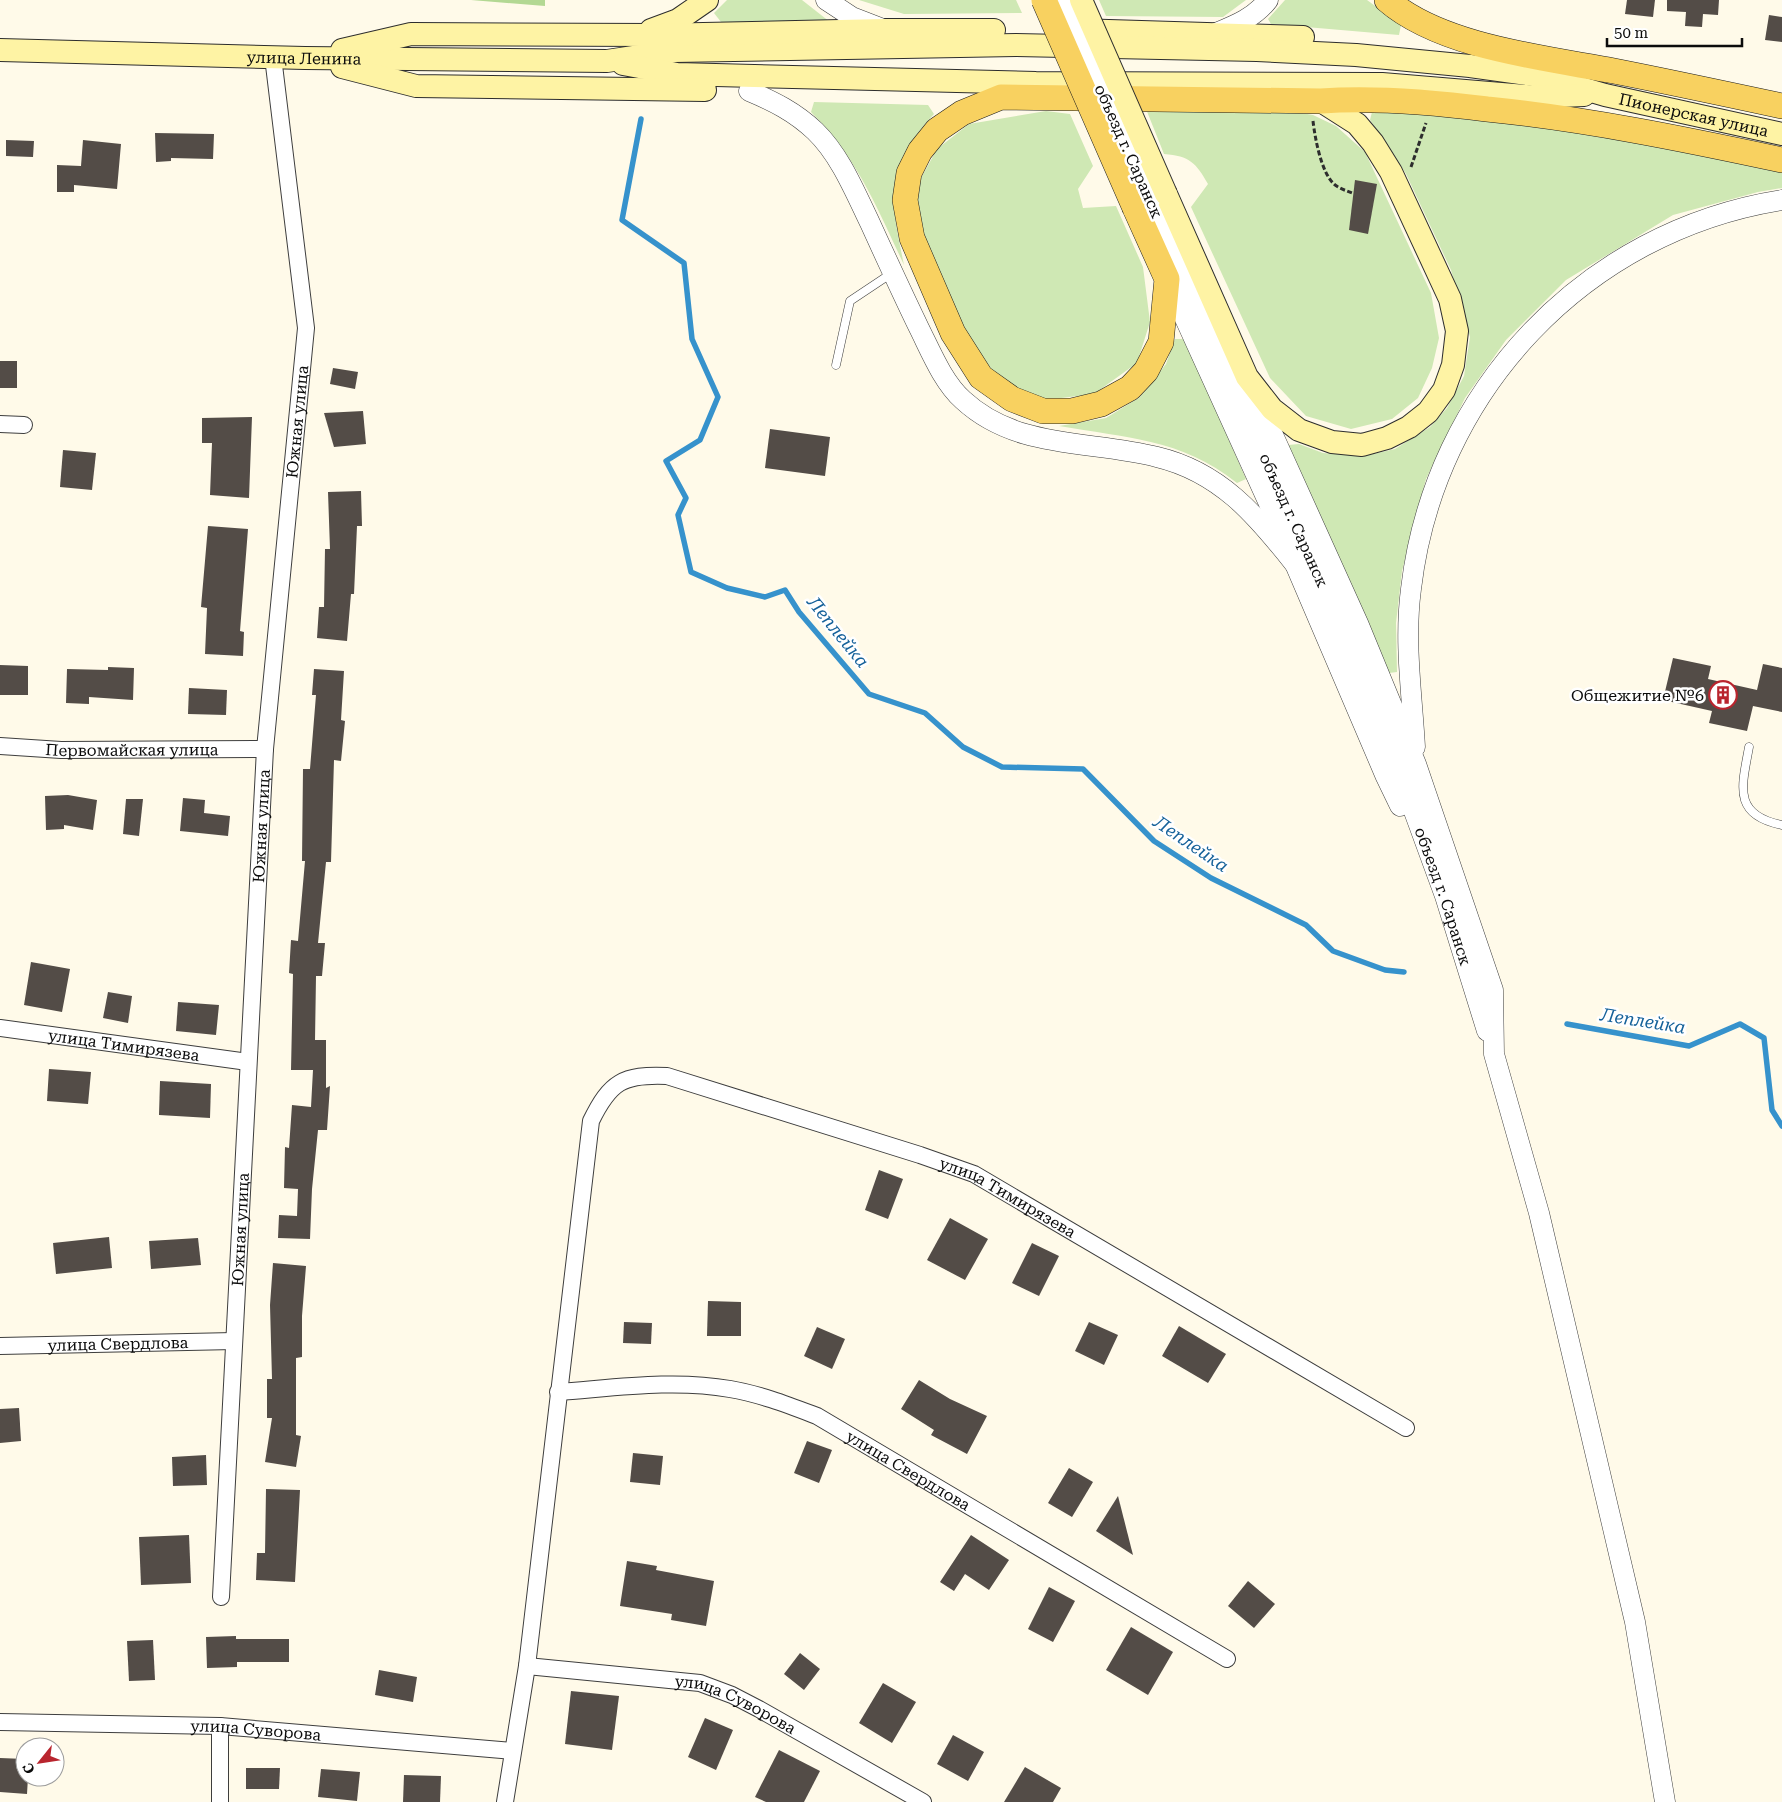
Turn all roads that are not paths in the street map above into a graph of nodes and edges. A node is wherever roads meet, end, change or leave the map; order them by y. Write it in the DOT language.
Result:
graph roads {
  1 [pos="707,0"];
  2 [pos="826,0"];
  3 [pos="1044,0"];
  4 [pos="1062,0"];
  5 [pos="1081,0"];
  6 [pos="1268,0"];
  7 [pos="1387,0"];
  8 [pos="885,30"];
  9 [pos="1216,33"];
  10 [pos="635,35"];
  11 [pos="0,50"];
  12 [pos="1525,55"];
  13 [pos="273,57"];
  14 [pos="305,58"];
  15 [pos="607,61"];
  16 [pos="749,91"];
  17 [pos="1605,95"];
  18 [pos="1001,97"];
  19 [pos="1316,101"];
  20 [pos="1782,106"];
  21 [pos="1782,134"];
  22 [pos="1782,160"];
  23 [pos="1150,200"];
  24 [pos="1782,200"];
  25 [pos="893,272"];
  26 [pos="1167,279"];
  27 [pos="836,365"];
  28 [pos="1247,377"];
  29 [pos="0,424"];
  30 [pos="24,425"];
  31 [pos="1294,563"];
  32 [pos="0,746"];
  33 [pos="1749,747"];
  34 [pos="265,749"];
  35 [pos="1416,764"];
  36 [pos="1782,826"];
  37 [pos="1439,881"];
  38 [pos="0,1028"];
  39 [pos="1494,1054"];
  40 [pos="248,1062"];
  41 [pos="234,1341"];
  42 [pos="0,1346"];
  43 [pos="558,1392"];
  44 [pos="1406,1428"];
  45 [pos="221,1597"];
  46 [pos="1227,1659"];
  47 [pos="527,1666"];
  48 [pos="0,1722"];
  49 [pos="220,1726"];
  50 [pos="512,1751"];
  51 [pos="220,1802"];
  52 [pos="505,1802"];
  53 [pos="923,1802"];
  54 [pos="1665,1802"];
  1 -- 10 [label="main road"];
  2 -- 8 [label="street"];
  3 -- 23 [label="main road, bridge"];
  4 -- 23 [label="street, объезд г. Саранск, bridge"];
  5 -- 23 [label="main road, bridge"];
  6 -- 9 [label="street"];
  7 -- 12 [label="main road"];
  8 -- 9 [label="main road"];
  8 -- 10 [label="main road"];
  9 -- 12 [label="main road"];
  10 -- 14 [label="main road"];
  11 -- 13 [label="main road, улица Ленина"];
  12 -- 20 [label="main road"];
  13 -- 14 [label="main road, улица Ленина"];
  13 -- 34 [label="street, Южная улица"];
  14 -- 15 [label="main road, улица Ленина"];
  14 -- 16 [label="main road"];
  15 -- 17 [label="main road"];
  15 -- 17 [label="main road"];
  16 -- 18 [label="main road"];
  16 -- 25 [label="street"];
  17 -- 21 [label="main road, Пионерская улица"];
  18 -- 19 [label="main road"];
  18 -- 26 [label="main road"];
  19 -- 22 [label="main road"];
  19 -- 28 [label="main road"];
  23 -- 26 [label="main road"];
  23 -- 28 [label="main road"];
  23 -- 37 [label="street, объезд г. Саранск"];
  24 -- 35 [label="street"];
  25 -- 27 [label="lane"];
  25 -- 31 [label="street"];
  26 -- 31 [label="street"];
  28 -- 35 [label="street"];
  29 -- 30 [label="street"];
  31 -- 37 [label="street"];
  32 -- 34 [label="street, Первомайская улица"];
  33 -- 36 [label="lane"];
  34 -- 40 [label="street, Южная улица"];
  35 -- 39 [label="street"];
  37 -- 39 [label="street, объезд г. Саранск"];
  38 -- 40 [label="street, улица Тимирязева"];
  39 -- 54 [label="street"];
  40 -- 41 [label="street, Южная улица"];
  41 -- 42 [label="street, улица Свердлова"];
  41 -- 45 [label="street, Южная улица"];
  43 -- 44 [label="street, улица Тимирязева"];
  43 -- 46 [label="street, улица Свердлова"];
  43 -- 47 [label="street, улица Тимирязева"];
  47 -- 50 [label="street, улица Тимирязева"];
  47 -- 53 [label="street, улица Суворова"];
  48 -- 49 [label="street, улица Суворова"];
  49 -- 50 [label="street, улица Суворова"];
  49 -- 51 [label="street"];
  50 -- 52 [label="street, улица Тимирязева"];
}
